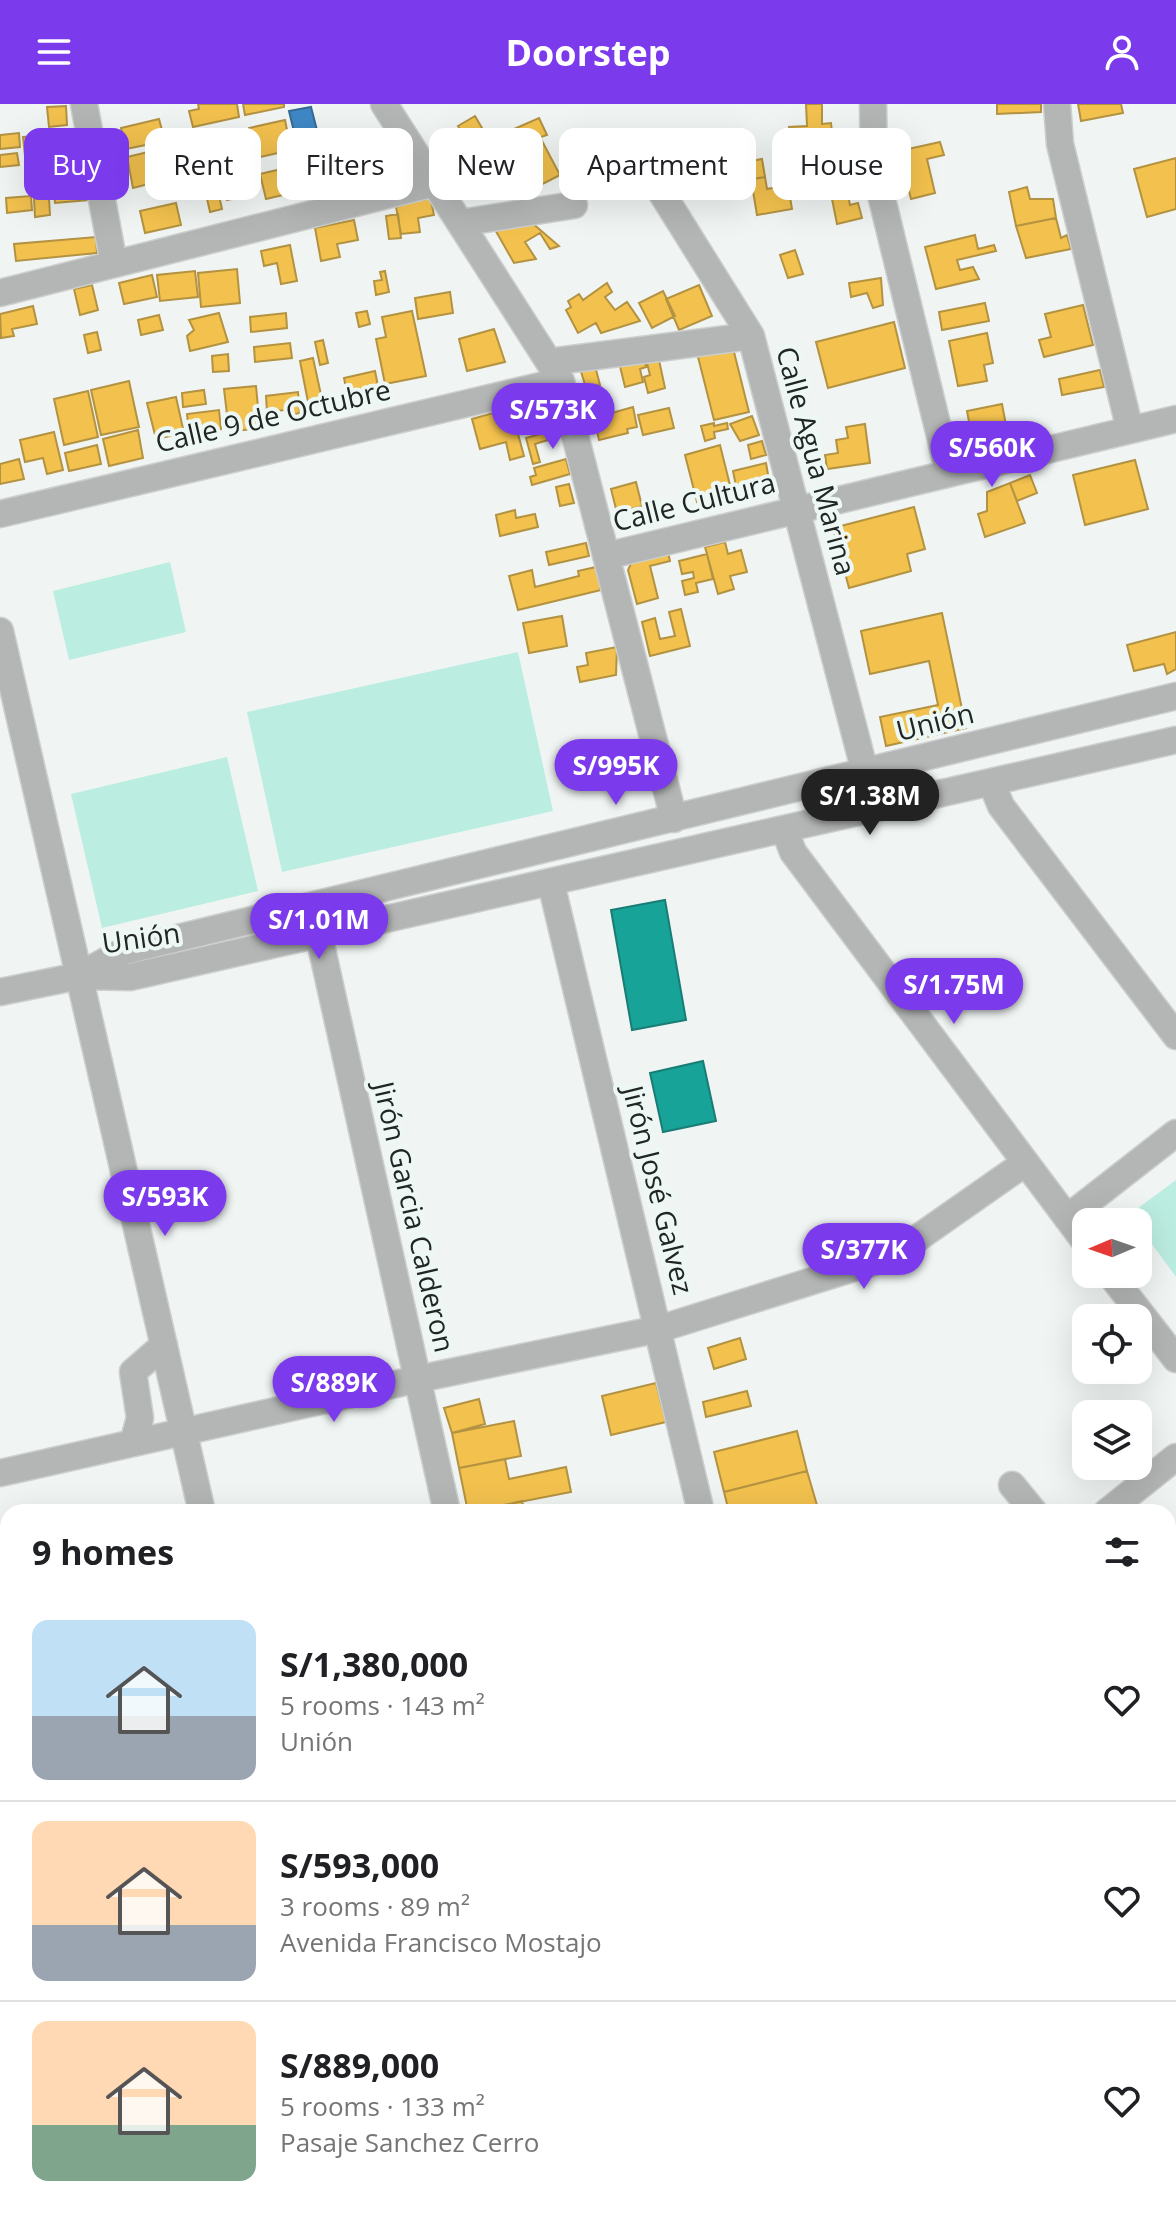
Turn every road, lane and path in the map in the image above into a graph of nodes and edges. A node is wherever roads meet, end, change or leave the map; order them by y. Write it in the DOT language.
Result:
graph roads {
  1 [pos="84,104"];
  2 [pos="384,104"];
  3 [pos="873,104"];
  4 [pos="1057,104"];
  5 [pos="429,174"];
  6 [pos="429,185"];
  7 [pos="446,200"];
  8 [pos="666,200"];
  9 [pos="574,205"];
  10 [pos="460,223"];
  11 [pos="114,264"];
  12 [pos="0,293"];
  13 [pos="751,336"];
  14 [pos="555,372"];
  15 [pos="1176,419"];
  16 [pos="1130,430"];
  17 [pos="949,473"];
  18 [pos="796,510"];
  19 [pos="0,514"];
  20 [pos="606,556"];
  21 [pos="0,631"];
  22 [pos="1176,696"];
  23 [pos="1176,740"];
  24 [pos="865,772"];
  25 [pos="992,784"];
  26 [pos="674,819"];
  27 [pos="785,831"];
  28 [pos="551,883"];
  29 [pos="319,936"];
  30 [pos="79,976"];
  31 [pos="0,992"];
  32 [pos="1176,1036"];
  33 [pos="1176,1133"];
  34 [pos="1025,1163"];
  35 [pos="1067,1218"];
  36 [pos="1072,1225"];
  37 [pos="1121,1288"];
  38 [pos="659,1329"];
  39 [pos="164,1345"];
  40 [pos="1176,1359"];
  41 [pos="418,1379"];
  42 [pos="184,1432"];
  43 [pos="133,1443"];
  44 [pos="1176,1457"];
  45 [pos="0,1473"];
  46 [pos="1012,1485"];
  47 [pos="200,1504"];
  48 [pos="445,1504"];
  49 [pos="699,1504"];
  50 [pos="1027,1504"];
  51 [pos="1117,1504"];
  1 -- 11 [label="street"];
  2 -- 5 [label="street"];
  3 -- 17 [label="street"];
  4 -- 16 [label="street"];
  6 -- 11 [label="street"];
  7 -- 10 [label="street"];
  8 -- 13 [label="street, Calle Agua Marina"];
  9 -- 10 [label="street"];
  10 -- 14 [label="street"];
  11 -- 12 [label="street"];
  13 -- 14 [label="street, Calle 9 de Octubre"];
  13 -- 18 [label="street, Calle Agua Marina"];
  14 -- 19 [label="street, Calle 9 de Octubre"];
  14 -- 20 [label="street"];
  15 -- 16 [label="street, Calle Cultura"];
  16 -- 17 [label="street, Calle Cultura"];
  17 -- 18 [label="street, Calle Cultura"];
  18 -- 20 [label="street, Calle Cultura"];
  18 -- 24 [label="street, Calle Agua Marina"];
  20 -- 26 [label="street"];
  21 -- 30 [label="street"];
  22 -- 24 [label="street, Unión"];
  23 -- 25 [label="street, Unión"];
  24 -- 26 [label="street, Unión"];
  25 -- 27 [label="street, Unión"];
  25 -- 32 [label="street"];
  26 -- 30 [label="street, Unión"];
  27 -- 28 [label="street, Unión"];
  27 -- 34 [label="street"];
  28 -- 29 [label="street, Unión"];
  28 -- 38 [label="street, Jirón José Galvez"];
  29 -- 30 [label="street, Unión"];
  29 -- 41 [label="street, Jirón Garcia Calderon"];
  30 -- 31 [label="street"];
  30 -- 39 [label="street"];
  33 -- 35 [label="street"];
  34 -- 35 [label="street"];
  34 -- 38 [label="street"];
  35 -- 36 [label="street"];
  37 -- 40 [label="street"];
  38 -- 41 [label="street"];
  38 -- 49 [label="street, Jirón José Galvez"];
  39 -- 42 [label="street"];
  39 -- 43 [label="street"];
  41 -- 42 [label="street"];
  41 -- 48 [label="street, Jirón Garcia Calderon"];
  42 -- 43 [label="street"];
  42 -- 47 [label="street"];
  43 -- 45 [label="street"];
  44 -- 51 [label="street"];
  46 -- 50 [label="street"];
}
